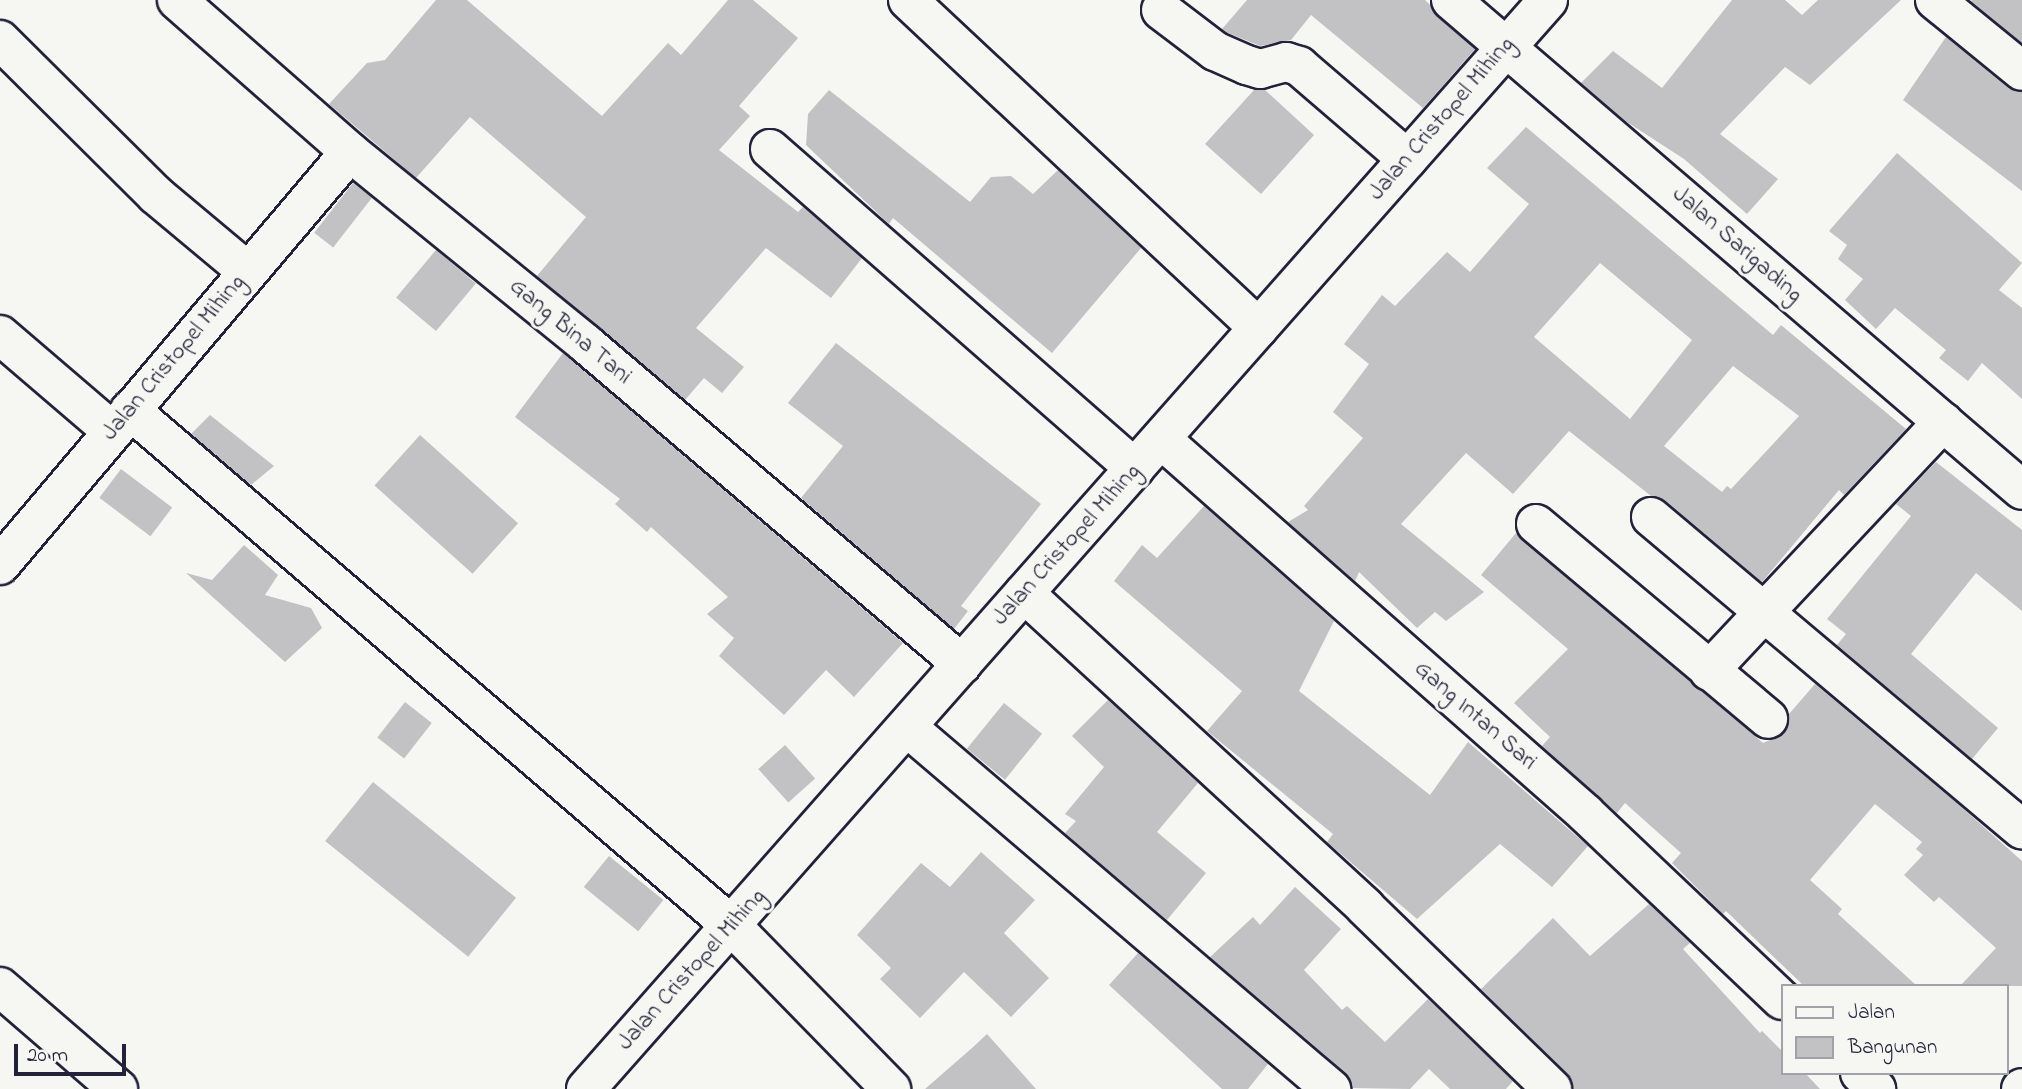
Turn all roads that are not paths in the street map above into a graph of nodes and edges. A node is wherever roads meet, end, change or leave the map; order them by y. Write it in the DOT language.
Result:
graph roads {
  1 [pos="177,0"];
  2 [pos="908,0"];
  3 [pos="1451,0"];
  4 [pos="1548,0"];
  5 [pos="1935,0"];
  6 [pos="1161,10"];
  7 [pos="0,40"];
  8 [pos="1506,46"];
  9 [pos="2022,71"];
  10 [pos="770,149"];
  11 [pos="350,152"];
  12 [pos="1407,159"];
  13 [pos="247,271"];
  14 [pos="1259,328"];
  15 [pos="0,335"];
  16 [pos="121,420"];
  17 [pos="1943,422"];
  18 [pos="1161,439"];
  19 [pos="1135,468"];
  20 [pos="2022,490"];
  21 [pos="1651,517"];
  22 [pos="1536,524"];
  23 [pos="0,565"];
  24 [pos="1024,593"];
  25 [pos="1762,612"];
  26 [pos="962,664"];
  27 [pos="1709,671"];
  28 [pos="1768,719"];
  29 [pos="906,727"];
  30 [pos="2022,830"];
  31 [pos="732,926"];
  32 [pos="0,987"];
  33 [pos="1780,998"];
  34 [pos="1862,1075"];
  35 [pos="594,1086"];
  36 [pos="118,1089"];
  37 [pos="891,1089"];
  38 [pos="1331,1089"];
  39 [pos="1552,1089"];
  40 [pos="1876,1089"];
  1 -- 11 [label="street, Gang Bina Tani"];
  2 -- 14 [label="street"];
  3 -- 8 [label="street, Jalan Sarigading"];
  4 -- 8 [label="street, Jalan Cristopel Mihing"];
  5 -- 9 [label="street"];
  6 -- 12 [label="street"];
  7 -- 13 [label="street"];
  8 -- 12 [label="street, Jalan Cristopel Mihing"];
  8 -- 17 [label="street, Jalan Sarigading"];
  10 -- 19 [label="street"];
  11 -- 13 [label="street, Jalan Cristopel Mihing"];
  11 -- 26 [label="street, Gang Bina Tani"];
  12 -- 14 [label="street, Jalan Cristopel Mihing"];
  13 -- 16 [label="street, Jalan Cristopel Mihing"];
  14 -- 18 [label="street, Jalan Cristopel Mihing"];
  15 -- 16 [label="street"];
  16 -- 23 [label="street, Jalan Cristopel Mihing"];
  16 -- 31 [label="street"];
  17 -- 20 [label="street, Jalan Sarigading"];
  17 -- 25 [label="street"];
  18 -- 19 [label="street, Jalan Cristopel Mihing"];
  18 -- 33 [label="street, Gang Intan Sari"];
  19 -- 24 [label="street, Jalan Cristopel Mihing"];
  21 -- 25 [label="street"];
  22 -- 27 [label="street"];
  24 -- 26 [label="street, Jalan Cristopel Mihing"];
  24 -- 39 [label="street"];
  25 -- 27 [label="street"];
  25 -- 30 [label="street"];
  26 -- 29 [label="street, Jalan Cristopel Mihing"];
  27 -- 28 [label="street"];
  29 -- 31 [label="street, Jalan Cristopel Mihing"];
  29 -- 38 [label="street"];
  31 -- 35 [label="street, Jalan Cristopel Mihing"];
  31 -- 37 [label="street"];
  32 -- 36 [label="street"];
  34 -- 40 [label="street"];
}
